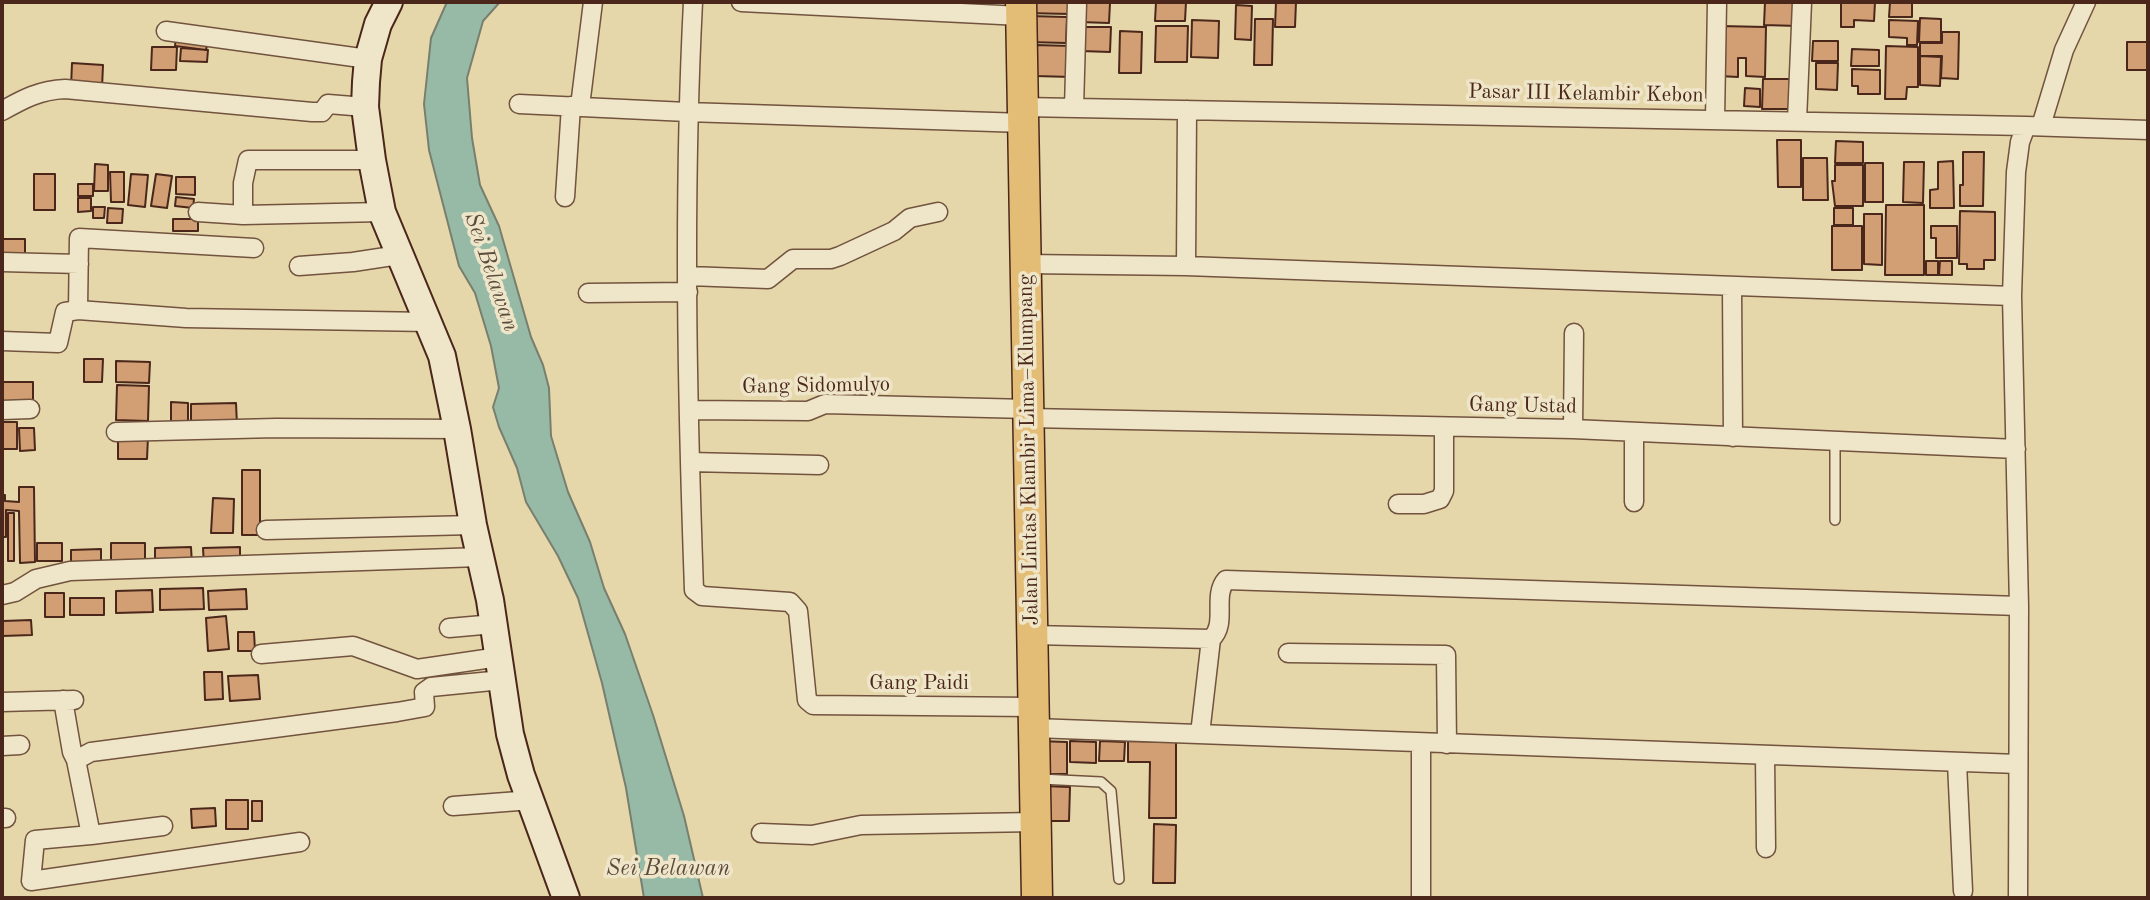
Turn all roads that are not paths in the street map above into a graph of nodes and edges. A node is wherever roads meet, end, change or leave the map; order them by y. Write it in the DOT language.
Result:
graph roads {
  1 [pos="388,2"];
  2 [pos="593,2"];
  3 [pos="692,2"];
  4 [pos="741,2"];
  5 [pos="1077,2"];
  6 [pos="1717,2"];
  7 [pos="1802,2"];
  8 [pos="2086,2"];
  9 [pos="1021,9"];
  10 [pos="166,31"];
  11 [pos="369,59"];
  12 [pos="519,104"];
  13 [pos="575,106"];
  14 [pos="365,107"];
  15 [pos="1074,108"];
  16 [pos="1187,110"];
  17 [pos="2,111"];
  18 [pos="687,112"];
  19 [pos="1024,115"];
  20 [pos="1714,120"];
  21 [pos="1797,121"];
  22 [pos="2033,126"];
  23 [pos="2148,130"];
  24 [pos="372,160"];
  25 [pos="565,197"];
  26 [pos="198,212"];
  27 [pos="382,212"];
  28 [pos="938,212"];
  29 [pos="243,215"];
  30 [pos="254,248"];
  31 [pos="398,255"];
  32 [pos="2,262"];
  33 [pos="79,264"];
  34 [pos="1026,264"];
  35 [pos="299,266"];
  36 [pos="1186,266"];
  37 [pos="689,284"];
  38 [pos="1732,287"];
  39 [pos="588,293"];
  40 [pos="2012,296"];
  41 [pos="78,310"];
  42 [pos="429,322"];
  43 [pos="1574,332"];
  44 [pos="2,341"];
  45 [pos="30,409"];
  46 [pos="2,410"];
  47 [pos="689,410"];
  48 [pos="1028,413"];
  49 [pos="1444,427"];
  50 [pos="457,429"];
  51 [pos="1573,429"];
  52 [pos="116,432"];
  53 [pos="1634,433"];
  54 [pos="1734,437"];
  55 [pos="1835,442"];
  56 [pos="2015,449"];
  57 [pos="690,462"];
  58 [pos="819,465"];
  59 [pos="1633,502"];
  60 [pos="1398,503"];
  61 [pos="1835,520"];
  62 [pos="473,525"];
  63 [pos="266,530"];
  64 [pos="480,557"];
  65 [pos="2,595"];
  66 [pos="2019,606"];
  67 [pos="494,624"];
  68 [pos="449,628"];
  69 [pos="1032,635"];
  70 [pos="1211,639"];
  71 [pos="1288,653"];
  72 [pos="261,654"];
  73 [pos="500,668"];
  74 [pos="2,702"];
  75 [pos="1034,717"];
  76 [pos="1200,734"];
  77 [pos="1421,743"];
  78 [pos="1447,744"];
  79 [pos="1765,757"];
  80 [pos="76,761"];
  81 [pos="1957,763"];
  82 [pos="2018,764"];
  83 [pos="1035,779"];
  84 [pos="532,800"];
  85 [pos="453,806"];
  86 [pos="1035,822"];
  87 [pos="163,826"];
  88 [pos="761,832"];
  89 [pos="91,835"];
  90 [pos="300,842"];
  91 [pos="1766,848"];
  92 [pos="1119,879"];
  93 [pos="1963,891"];
  94 [pos="566,898"];
  95 [pos="1037,898"];
  96 [pos="1421,898"];
  97 [pos="2018,898"];
  1 -- 11 [label="street"];
  2 -- 13 [label="street"];
  3 -- 18 [label="street"];
  4 -- 9 [label="street"];
  5 -- 15 [label="street"];
  6 -- 20 [label="street"];
  7 -- 21 [label="street"];
  8 -- 22 [label="street"];
  9 -- 19 [label="main road, Jalan Lintas Klambir Lima–Klumpang"];
  10 -- 11 [label="street"];
  11 -- 14 [label="street"];
  12 -- 13 [label="street"];
  13 -- 18 [label="street"];
  13 -- 25 [label="street"];
  14 -- 17 [label="street"];
  14 -- 24 [label="street"];
  15 -- 16 [label="street, Pasar III Kelambir Kebon"];
  15 -- 19 [label="street, Pasar III Kelambir Kebon"];
  16 -- 20 [label="street, Pasar III Kelambir Kebon"];
  16 -- 36 [label="street"];
  18 -- 19 [label="street"];
  18 -- 37 [label="street"];
  19 -- 34 [label="main road, Jalan Lintas Klambir Lima–Klumpang"];
  20 -- 21 [label="street, Pasar III Kelambir Kebon"];
  21 -- 22 [label="street, Pasar III Kelambir Kebon"];
  22 -- 23 [label="street, Pasar III Kelambir Kebon"];
  22 -- 40 [label="street"];
  24 -- 27 [label="street"];
  24 -- 29 [label="street"];
  26 -- 29 [label="street"];
  27 -- 29 [label="street"];
  27 -- 31 [label="street"];
  28 -- 37 [label="street"];
  30 -- 33 [label="street"];
  31 -- 35 [label="street"];
  31 -- 42 [label="street"];
  32 -- 33 [label="street"];
  33 -- 41 [label="street"];
  34 -- 36 [label="street"];
  34 -- 48 [label="main road, Jalan Lintas Klambir Lima–Klumpang"];
  36 -- 38 [label="street"];
  37 -- 39 [label="street"];
  37 -- 47 [label="street"];
  38 -- 40 [label="street"];
  38 -- 54 [label="street"];
  40 -- 56 [label="street"];
  41 -- 42 [label="street"];
  41 -- 44 [label="street"];
  42 -- 50 [label="street"];
  43 -- 51 [label="street"];
  45 -- 46 [label="street"];
  47 -- 48 [label="street, Gang Sidomulyo"];
  47 -- 57 [label="street"];
  48 -- 49 [label="street, Gang Ustad"];
  48 -- 69 [label="main road, Jalan Lintas Klambir Lima–Klumpang"];
  49 -- 51 [label="street, Gang Ustad"];
  49 -- 60 [label="street"];
  50 -- 52 [label="street"];
  50 -- 62 [label="street"];
  51 -- 53 [label="street, Gang Ustad"];
  53 -- 54 [label="street, Gang Ustad"];
  53 -- 59 [label="street"];
  54 -- 55 [label="street, Gang Ustad"];
  55 -- 56 [label="street, Gang Ustad"];
  55 -- 61 [label="lane"];
  56 -- 66 [label="street"];
  57 -- 58 [label="street"];
  57 -- 75 [label="street, Gang Paidi"];
  62 -- 63 [label="street"];
  62 -- 64 [label="street"];
  64 -- 65 [label="street"];
  64 -- 67 [label="street"];
  66 -- 70 [label="street"];
  66 -- 82 [label="street"];
  67 -- 68 [label="street"];
  67 -- 73 [label="street"];
  69 -- 70 [label="street"];
  69 -- 75 [label="main road, Jalan Lintas Klambir Lima–Klumpang"];
  70 -- 76 [label="street"];
  71 -- 78 [label="street"];
  72 -- 73 [label="street"];
  73 -- 80 [label="street"];
  73 -- 84 [label="street"];
  74 -- 80 [label="street"];
  75 -- 76 [label="street, Gang Paidi"];
  75 -- 83 [label="main road, Jalan Lintas Klambir Lima–Klumpang"];
  76 -- 77 [label="street, Gang Paidi"];
  77 -- 78 [label="street, Gang Paidi"];
  77 -- 96 [label="street"];
  78 -- 79 [label="street, Gang Paidi"];
  79 -- 81 [label="street, Gang Paidi"];
  79 -- 91 [label="street"];
  80 -- 89 [label="street"];
  81 -- 82 [label="street, Gang Paidi"];
  81 -- 93 [label="street"];
  82 -- 97 [label="street"];
  83 -- 86 [label="main road, Jalan Lintas Klambir Lima–Klumpang"];
  83 -- 92 [label="lane"];
  84 -- 85 [label="street"];
  84 -- 94 [label="street"];
  86 -- 88 [label="street"];
  86 -- 95 [label="main road, Jalan Lintas Klambir Lima–Klumpang"];
  87 -- 89 [label="street"];
  89 -- 90 [label="street"];
}
